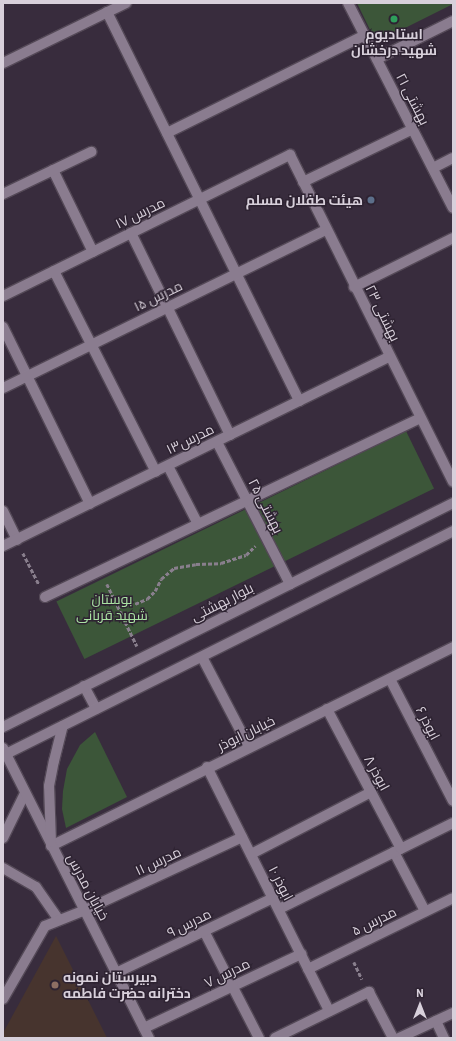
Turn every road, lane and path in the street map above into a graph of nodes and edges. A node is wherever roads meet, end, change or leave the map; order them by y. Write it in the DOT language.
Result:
graph roads {
  1 [pos="126,3"];
  2 [pos="348,3"];
  3 [pos="107,12"];
  4 [pos="453,21"];
  5 [pos="365,36"];
  6 [pos="377,59"];
  7 [pos="3,63"];
  8 [pos="413,129"];
  9 [pos="167,133"];
  10 [pos="90,152"];
  11 [pos="290,155"];
  12 [pos="453,158"];
  13 [pos="432,168"];
  14 [pos="53,170"];
  15 [pos="303,182"];
  16 [pos="3,194"];
  17 [pos="200,199"];
  18 [pos="453,208"];
  19 [pos="326,230"];
  20 [pos="131,233"];
  21 [pos="453,238"];
  22 [pos="93,252"];
  23 [pos="54,271"];
  24 [pos="236,274"];
  25 [pos="354,287"];
  26 [pos="3,296"];
  27 [pos="168,307"];
  28 [pos="3,327"];
  29 [pos="92,345"];
  30 [pos="389,357"];
  31 [pos="27,376"];
  32 [pos="3,388"];
  33 [pos="299,401"];
  34 [pos="420,418"];
  35 [pos="230,435"];
  36 [pos="217,442"];
  37 [pos="168,466"];
  38 [pos="156,472"];
  39 [pos="453,482"];
  40 [pos="247,500"];
  41 [pos="453,503"];
  42 [pos="90,504"];
  43 [pos="3,511"];
  44 [pos="198,524"];
  45 [pos="452,533"];
  46 [pos="265,535"];
  47 [pos="17,540"];
  48 [pos="3,546"];
  49 [pos="100,570"];
  50 [pos="290,584"];
  51 [pos="45,597"];
  52 [pos="116,604"];
  53 [pos="453,647"];
  54 [pos="202,657"];
  55 [pos="143,658"];
  56 [pos="390,679"];
  57 [pos="84,686"];
  58 [pos="96,709"];
  59 [pos="327,709"];
  60 [pos="63,726"];
  61 [pos="3,727"];
  62 [pos="248,747"];
  63 [pos="4,751"];
  64 [pos="208,767"];
  65 [pos="371,792"];
  66 [pos="25,793"];
  67 [pos="453,801"];
  68 [pos="453,823"];
  69 [pos="242,837"];
  70 [pos="3,838"];
  71 [pos="51,846"];
  72 [pos="398,851"];
  73 [pos="251,854"];
  74 [pos="3,868"];
  75 [pos="273,898"];
  76 [pos="453,898"];
  77 [pos="279,909"];
  78 [pos="85,910"];
  79 [pos="425,911"];
  80 [pos="59,920"];
  81 [pos="204,931"];
  82 [pos="347,950"];
  83 [pos="300,954"];
  84 [pos="308,969"];
  85 [pos="116,973"];
  86 [pos="232,986"];
  87 [pos="369,992"];
  88 [pos="3,999"];
  89 [pos="329,1011"];
  90 [pos="453,1013"];
  91 [pos="436,1021"];
  92 [pos="144,1028"];
  93 [pos="149,1038"];
  94 [pos="259,1038"];
  95 [pos="275,1038"];
  96 [pos="393,1038"];
  97 [pos="399,1038"];
  98 [pos="444,1038"];
  1 -- 3 [label="street"];
  2 -- 5 [label="street, بهشتی ۲۱"];
  3 -- 7 [label="street"];
  3 -- 9 [label="street"];
  4 -- 6 [label="street"];
  5 -- 6 [label="street, بهشتی ۲۱"];
  5 -- 9 [label="street"];
  6 -- 8 [label="street, بهشتی ۲۱"];
  8 -- 13 [label="street, بهشتی ۲۱"];
  8 -- 15 [label="street"];
  9 -- 17 [label="street"];
  10 -- 14 [label="street"];
  11 -- 15 [label="street, بهشتی ۲۳"];
  11 -- 17 [label="street, مدرس ۱۷"];
  12 -- 13 [label="street"];
  13 -- 18 [label="street, بهشتی ۲۱"];
  14 -- 16 [label="street"];
  14 -- 22 [label="street"];
  15 -- 19 [label="street, بهشتی ۲۳"];
  17 -- 20 [label="street, مدرس ۱۷"];
  17 -- 24 [label="street"];
  19 -- 24 [label="street, مدرس ۱۵"];
  19 -- 25 [label="street, بهشتی ۲۳"];
  20 -- 22 [label="street, مدرس ۱۷"];
  20 -- 27 [label="street"];
  21 -- 25 [label="street"];
  22 -- 23 [label="street, مدرس ۱۷"];
  23 -- 26 [label="street, مدرس ۱۷"];
  23 -- 29 [label="street"];
  24 -- 27 [label="street, مدرس ۱۵"];
  24 -- 33 [label="street"];
  25 -- 30 [label="street, بهشتی ۲۳"];
  27 -- 29 [label="street, مدرس ۱۵"];
  27 -- 35 [label="street"];
  28 -- 31 [label="street"];
  29 -- 31 [label="street, مدرس ۱۵"];
  29 -- 38 [label="street"];
  30 -- 33 [label="street, مدرس۱۳"];
  30 -- 34 [label="street, بهشتی ۲۳"];
  31 -- 32 [label="street, مدرس ۱۵"];
  31 -- 42 [label="street"];
  33 -- 35 [label="street, مدرس۱۳"];
  34 -- 39 [label="street, بهشتی ۲۳"];
  34 -- 40 [label="street"];
  35 -- 36 [label="street, مدرس۱۳"];
  36 -- 37 [label="street, مدرس۱۳"];
  36 -- 40 [label="street, بهشتی ۲۵"];
  37 -- 38 [label="street, مدرس۱۳"];
  37 -- 44 [label="street"];
  38 -- 42 [label="street, مدرس۱۳"];
  40 -- 44 [label="street"];
  40 -- 46 [label="street, بهشتی ۲۵"];
  41 -- 50 [label="street, بلوار بهشتی"];
  42 -- 47 [label="street, مدرس۱۳"];
  43 -- 47 [label="street"];
  44 -- 49 [label="street"];
  45 -- 54 [label="street"];
  46 -- 50 [label="street, بهشتی ۲۵"];
  46 -- 52 [label="path"];
  47 -- 48 [label="street, مدرس۱۳"];
  47 -- 51 [label="path"];
  49 -- 51 [label="street"];
  49 -- 52 [label="path"];
  50 -- 55 [label="street, بلوار بهشتی"];
  52 -- 55 [label="path"];
  53 -- 56 [label="street, خیابان ابوذر"];
  54 -- 58 [label="street"];
  54 -- 62 [label="street"];
  55 -- 57 [label="street, بلوار بهشتی"];
  56 -- 59 [label="street, خیابان ابوذر"];
  56 -- 67 [label="street, ابوذر ۶"];
  57 -- 58 [label="street"];
  57 -- 61 [label="street, بلوار بهشتی"];
  58 -- 60 [label="street"];
  59 -- 62 [label="street, خیابان ابوذر"];
  59 -- 65 [label="street, ابوذر ۸"];
  60 -- 63 [label="street"];
  60 -- 71 [label="street"];
  62 -- 64 [label="street, خیابان ابوذر"];
  63 -- 66 [label="street, خیابان مدرس"];
  64 -- 69 [label="street, ابوذر ۱۰"];
  64 -- 71 [label="street, خیابان ابوذر"];
  65 -- 72 [label="street, ابوذر ۸"];
  65 -- 73 [label="street"];
  66 -- 70 [label="street"];
  66 -- 71 [label="street, خیابان مدرس"];
  68 -- 72 [label="street"];
  69 -- 73 [label="street, ابوذر ۱۰"];
  69 -- 78 [label="street, مدرس ۱۱"];
  71 -- 78 [label="street, خیابان مدرس"];
  72 -- 77 [label="street"];
  72 -- 79 [label="street, ابوذر ۸"];
  73 -- 75 [label="street, ابوذر ۱۰"];
  74 -- 80 [label="street"];
  75 -- 77 [label="street, ابوذر ۱۰"];
  75 -- 81 [label="street, مدرس ۹"];
  76 -- 79 [label="street, مدرس ۵"];
  77 -- 83 [label="street, ابوذر ۱۰"];
  78 -- 80 [label="street, مدرس ۱۱"];
  78 -- 85 [label="street, خیابان مدرس"];
  79 -- 82 [label="street, مدرس ۵"];
  80 -- 88 [label="street, مدرس ۱۱"];
  81 -- 85 [label="street, مدرس ۹"];
  81 -- 86 [label="street"];
  82 -- 84 [label="street, مدرس ۵"];
  82 -- 87 [label="path"];
  83 -- 84 [label="street, ابوذر ۱۰"];
  83 -- 86 [label="street, مدرس ۷"];
  84 -- 89 [label="street, ابوذر ۱۰"];
  85 -- 92 [label="street, خیابان مدرس"];
  86 -- 92 [label="street, مدرس ۷"];
  86 -- 94 [label="street"];
  87 -- 89 [label="street"];
  87 -- 96 [label="street"];
  89 -- 95 [label="street"];
  90 -- 91 [label="street"];
  91 -- 97 [label="street"];
  91 -- 98 [label="street"];
  92 -- 93 [label="street, خیابان مدرس"];
}
